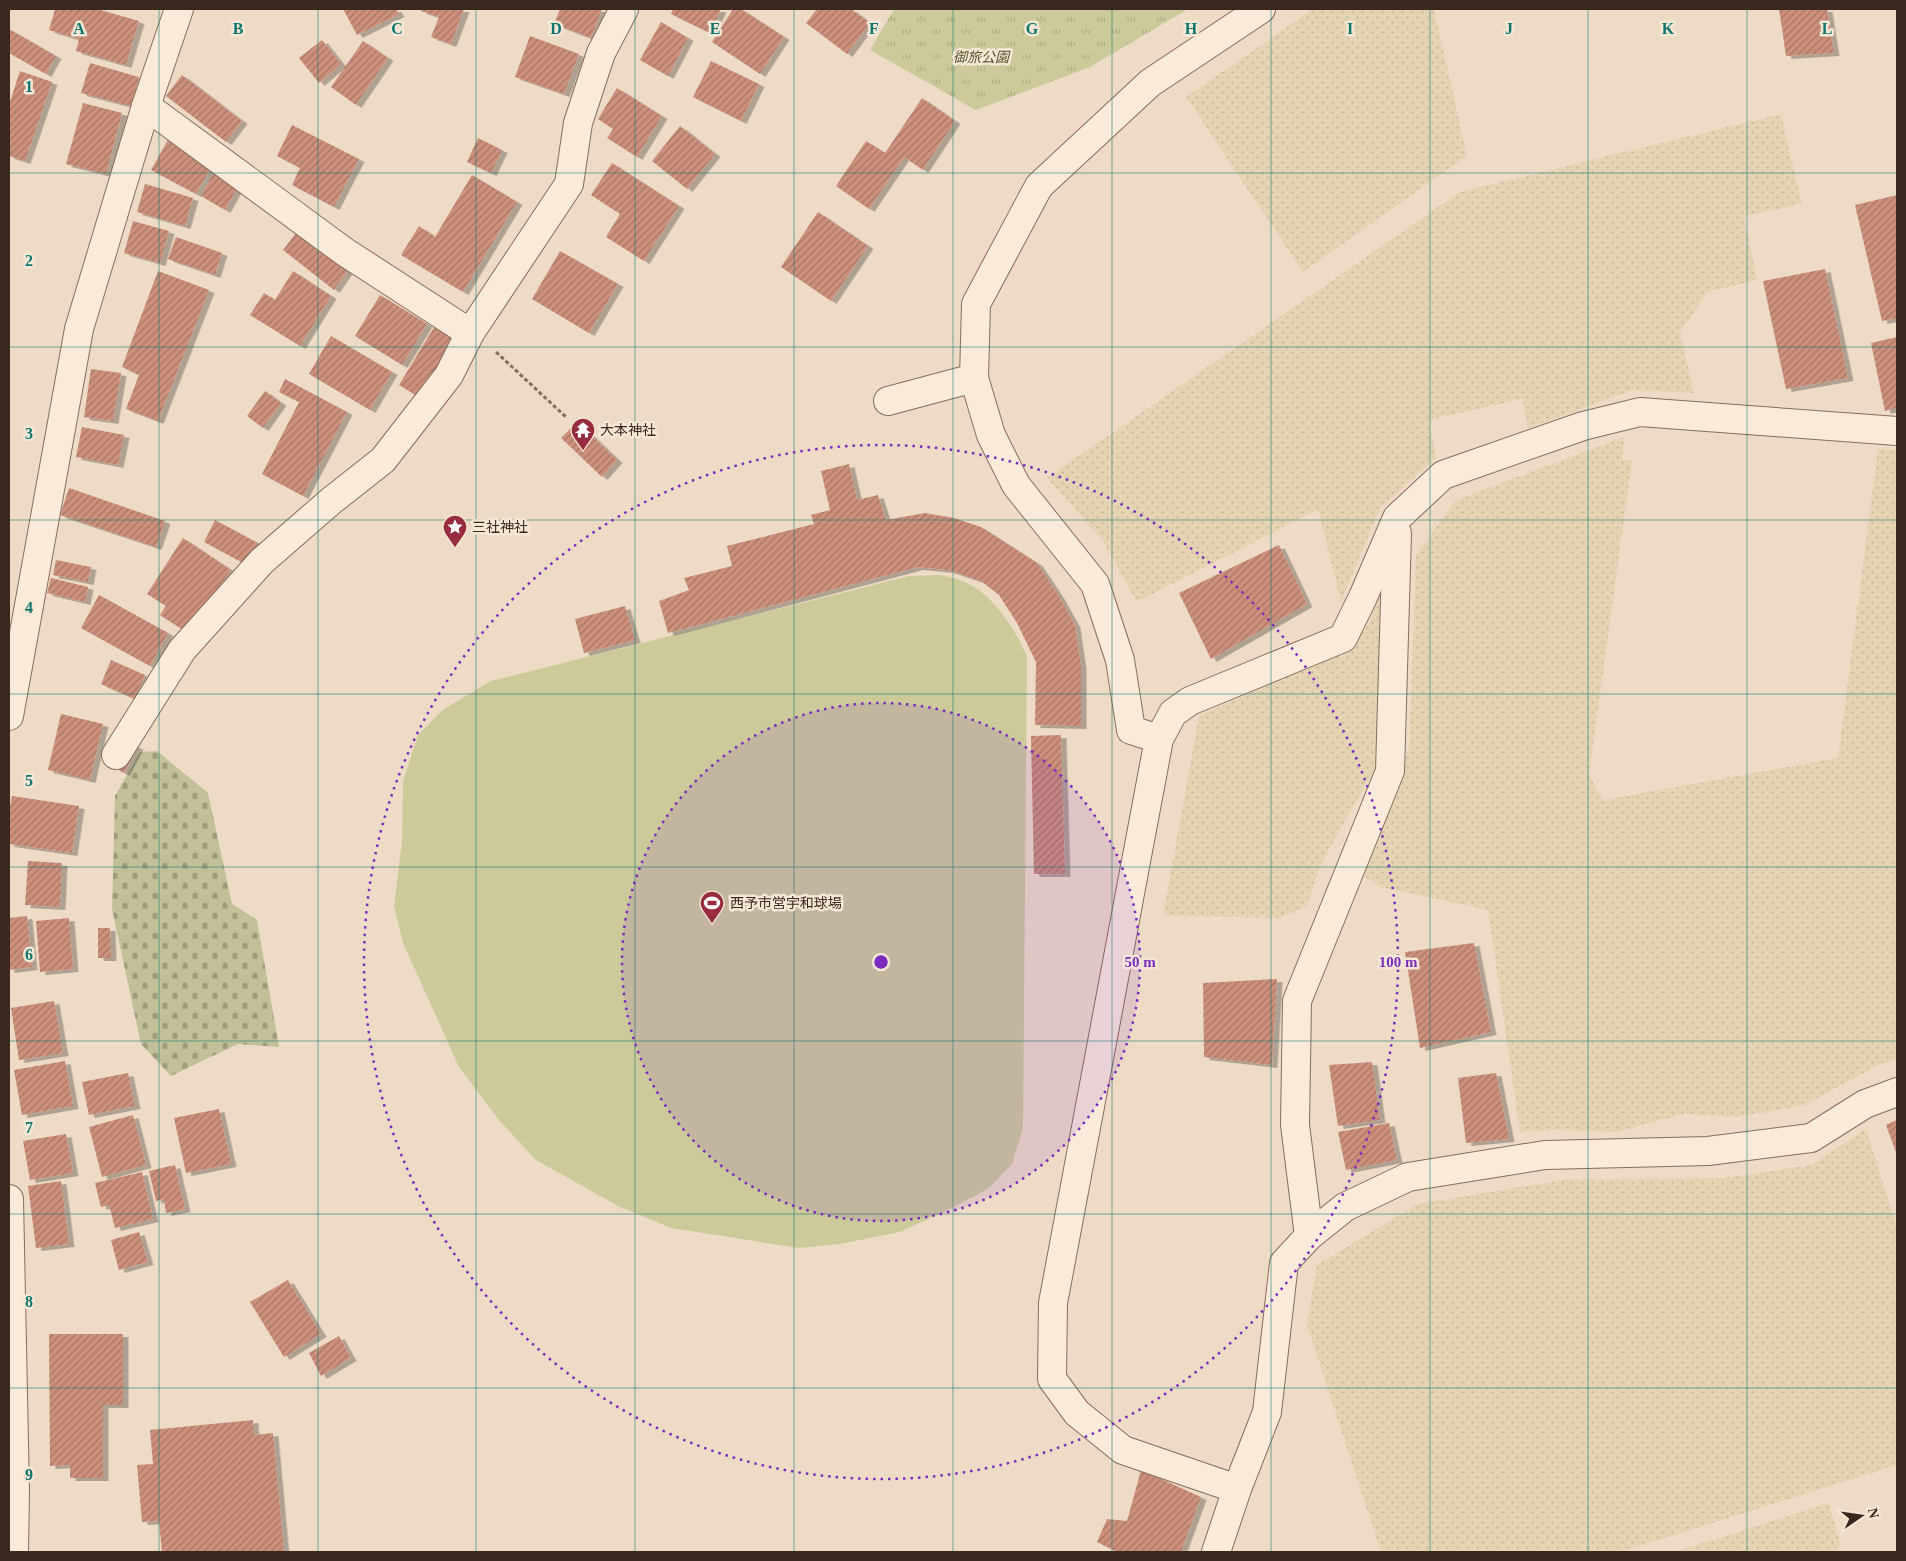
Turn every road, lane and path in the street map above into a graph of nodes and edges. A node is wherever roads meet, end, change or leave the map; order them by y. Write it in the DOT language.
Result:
graph roads {
  1 [pos="179,9"];
  2 [pos="624,9"];
  3 [pos="1261,9"];
  4 [pos="146,106"];
  5 [pos="470,333"];
  6 [pos="495,351"];
  7 [pos="974,378"];
  8 [pos="888,401"];
  9 [pos="566,417"];
  10 [pos="1897,432"];
  11 [pos="1397,518"];
  12 [pos="9,716"];
  13 [pos="1159,739"];
  14 [pos="116,755"];
  15 [pos="1897,1092"];
  16 [pos="9,1199"];
  17 [pos="1309,1236"];
  18 [pos="1237,1489"];
  19 [pos="14,1552"];
  20 [pos="1216,1552"];
  1 -- 4 [label="street"];
  2 -- 5 [label="street"];
  3 -- 7 [label="street"];
  4 -- 5 [label="street"];
  4 -- 12 [label="street"];
  5 -- 14 [label="street"];
  6 -- 9 [label="path"];
  7 -- 8 [label="street"];
  7 -- 13 [label="street"];
  10 -- 11 [label="street"];
  11 -- 13 [label="street"];
  11 -- 17 [label="street"];
  13 -- 18 [label="street"];
  15 -- 17 [label="street"];
  16 -- 19 [label="street"];
  17 -- 18 [label="street"];
  18 -- 20 [label="street"];
}
